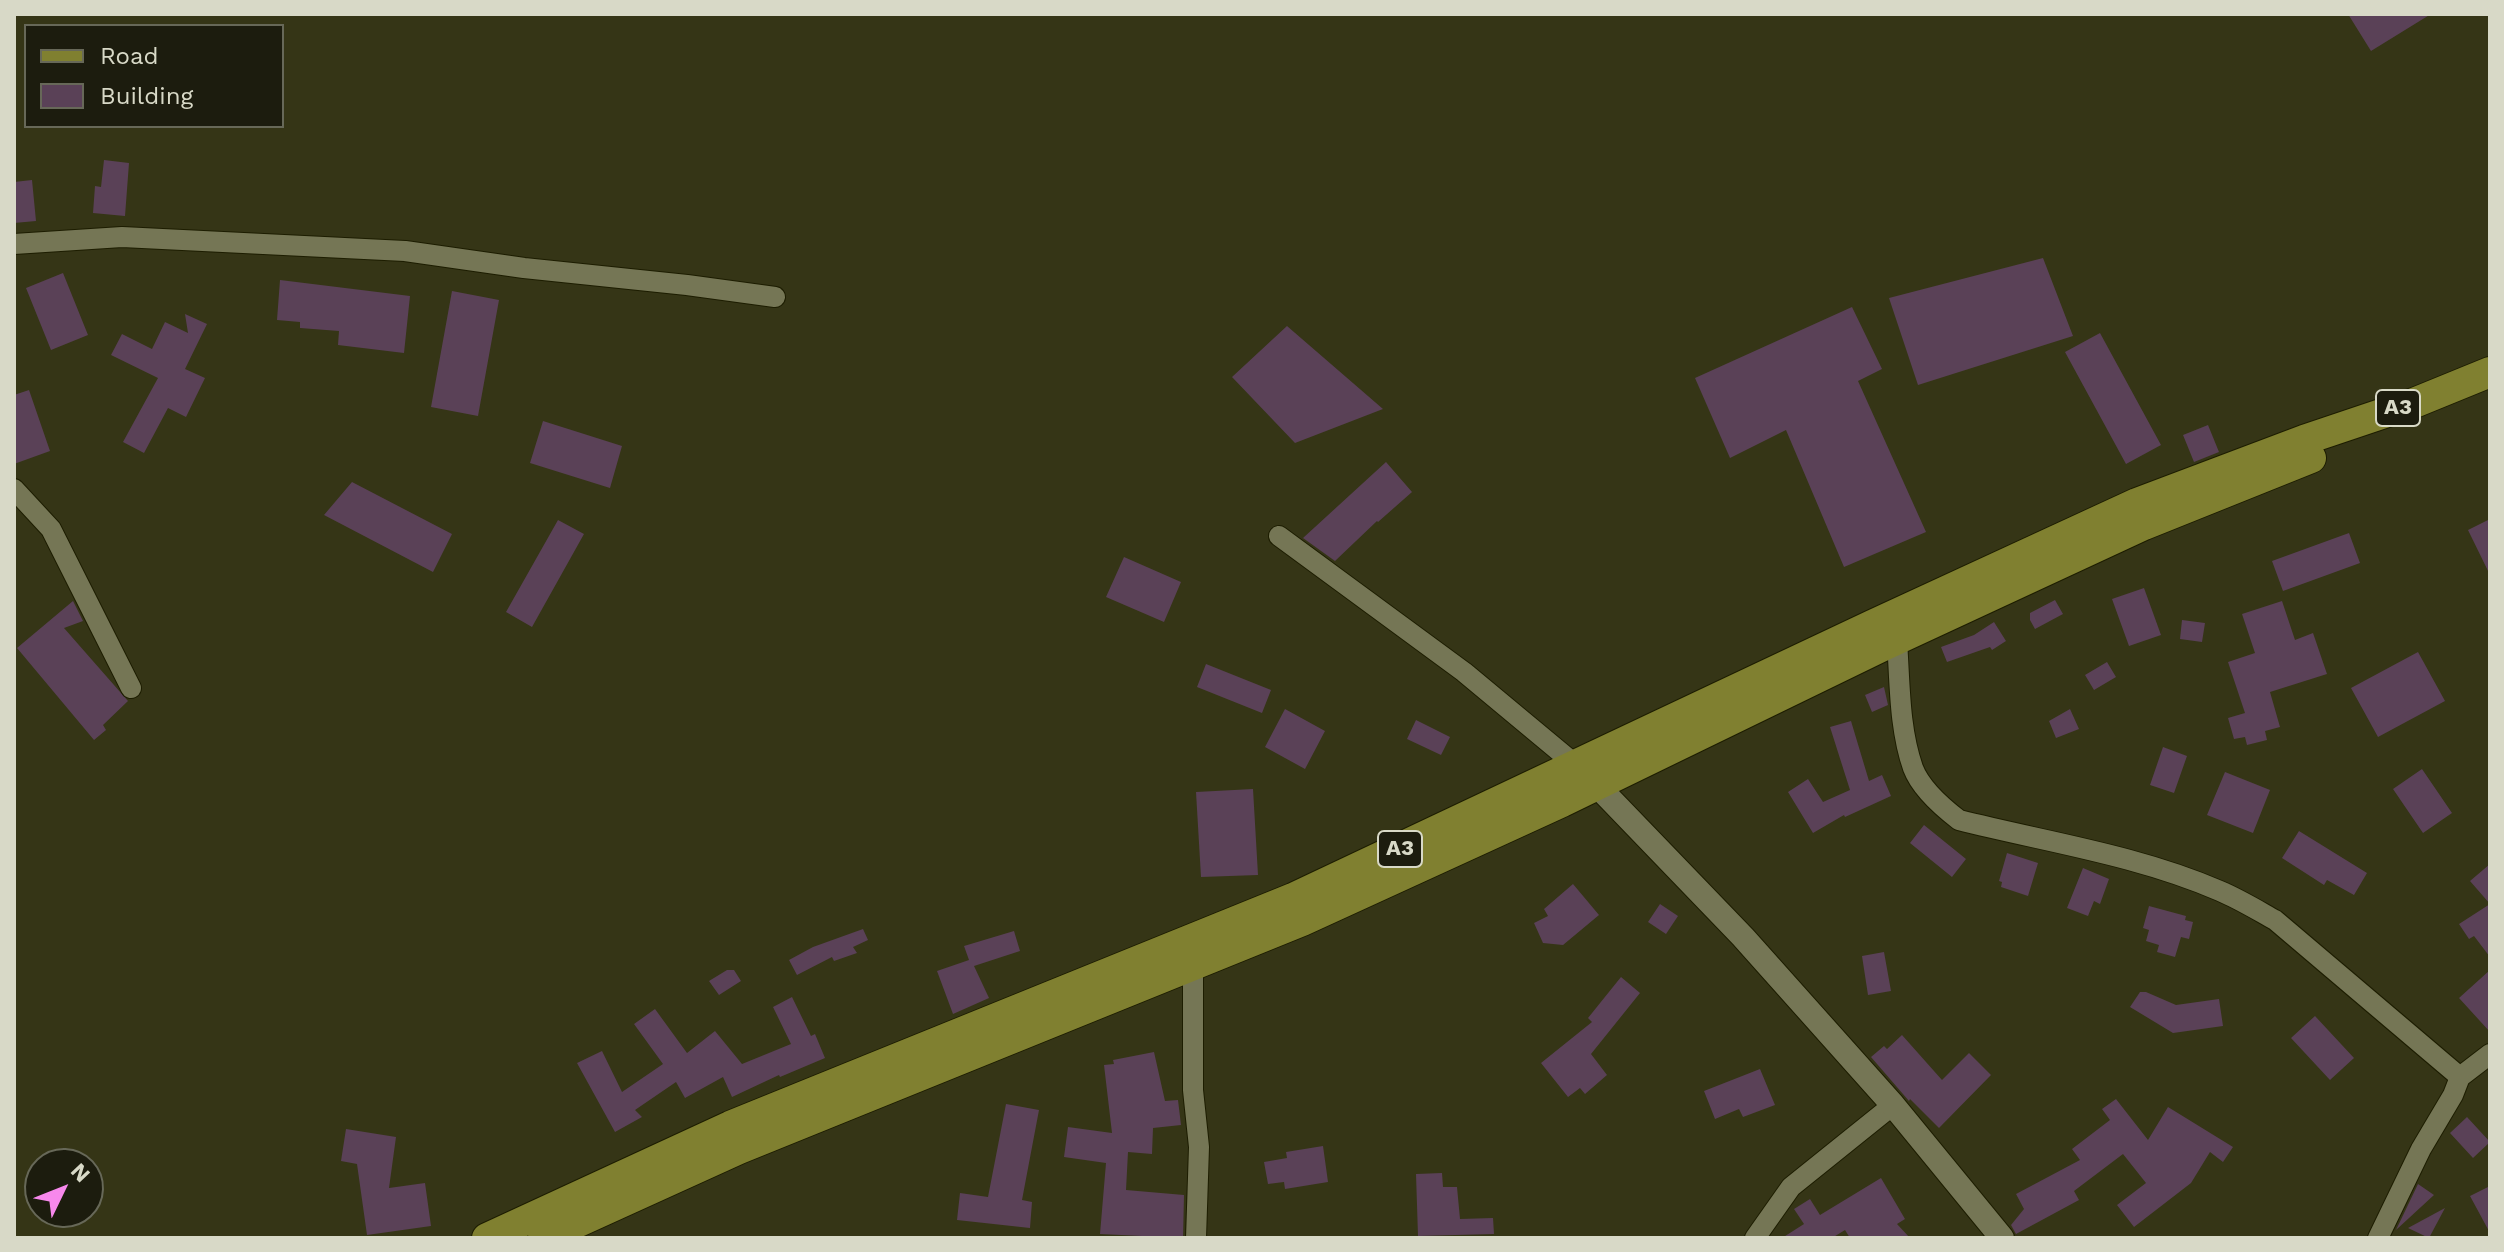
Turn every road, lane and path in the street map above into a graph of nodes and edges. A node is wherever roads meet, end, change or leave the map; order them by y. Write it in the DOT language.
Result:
graph roads {
  1 [pos="14,244"];
  2 [pos="775,297"];
  3 [pos="2490,372"];
  4 [pos="2490,390"];
  5 [pos="2418,410"];
  6 [pos="14,489"];
  7 [pos="1279,536"];
  8 [pos="1897,641"];
  9 [pos="131,688"];
  10 [pos="1587,775"];
  11 [pos="1193,965"];
  12 [pos="2490,1054"];
  13 [pos="2460,1077"];
  14 [pos="1893,1105"];
  15 [pos="734,1138"];
  16 [pos="584,1229"];
  17 [pos="487,1238"];
  18 [pos="543,1238"];
  19 [pos="1196,1238"];
  20 [pos="1755,1238"];
  21 [pos="2002,1238"];
  22 [pos="2378,1238"];
  1 -- 2 [label="street"];
  3 -- 5 [label="main road, A3"];
  4 -- 5 [label="main road, A3"];
  5 -- 8 [label="main road, A3"];
  5 -- 10 [label="main road, A3"];
  6 -- 9 [label="street"];
  7 -- 10 [label="street"];
  8 -- 10 [label="main road, A3"];
  8 -- 13 [label="street"];
  10 -- 11 [label="main road, A3"];
  10 -- 14 [label="street"];
  10 -- 15 [label="main road, A3"];
  11 -- 15 [label="main road, A3"];
  11 -- 19 [label="street"];
  12 -- 13 [label="street"];
  13 -- 22 [label="street"];
  14 -- 20 [label="street"];
  14 -- 21 [label="street"];
  15 -- 16 [label="main road, A3"];
  15 -- 17 [label="main road, A3"];
  16 -- 18 [label="main road, A3"];
}
